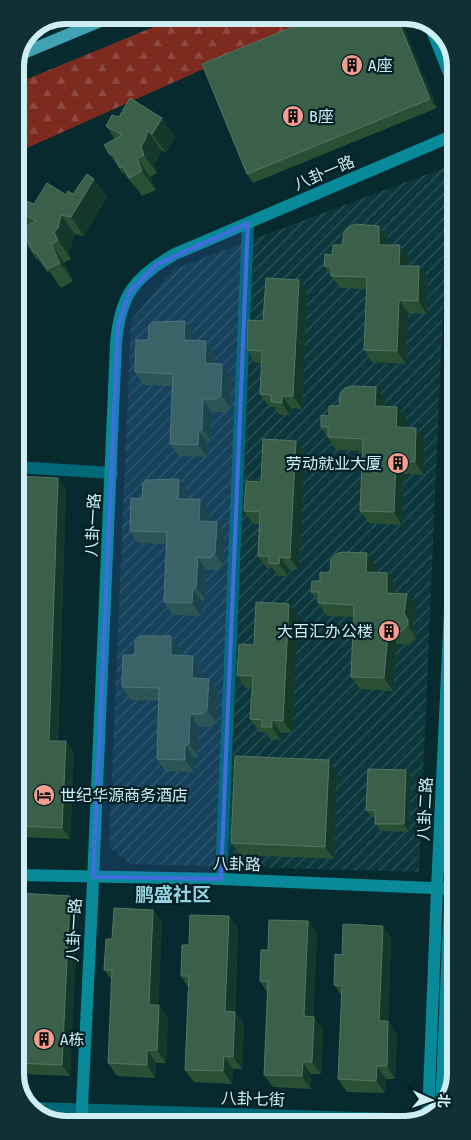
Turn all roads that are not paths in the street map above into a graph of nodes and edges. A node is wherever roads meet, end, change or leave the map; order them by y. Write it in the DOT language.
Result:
graph roads {
  1 [pos="93,24"];
  2 [pos="434,36"];
  3 [pos="27,52"];
  4 [pos="447,66"];
  5 [pos="447,138"];
  6 [pos="248,223"];
  7 [pos="24,467"];
  8 [pos="112,472"];
  9 [pos="447,752"];
  10 [pos="24,875"];
  11 [pos="93,877"];
  12 [pos="221,879"];
  13 [pos="437,889"];
  14 [pos="447,889"];
  15 [pos="447,1065"];
  16 [pos="443,1092"];
  17 [pos="42,1108"];
  18 [pos="428,1109"];
  19 [pos="81,1110"];
  20 [pos="81,1116"];
  21 [pos="287,1116"];
  1 -- 3 [label="main road"];
  2 -- 4 [label="street"];
  5 -- 6 [label="street, 八卦一路"];
  6 -- 8 [label="street, 八卦一路"];
  6 -- 12 [label="street"];
  7 -- 8 [label="street"];
  8 -- 11 [label="street, 八卦一路"];
  9 -- 13 [label="street, 八卦二路"];
  10 -- 11 [label="street, 八卦路"];
  11 -- 12 [label="street, 八卦路"];
  11 -- 19 [label="street, 八卦一路"];
  12 -- 13 [label="street, 八卦路"];
  13 -- 14 [label="street, 八卦路"];
  13 -- 18 [label="street, 八卦二路"];
  15 -- 16 [label="street, 八卦二路"];
  17 -- 19 [label="street, 八卦七街"];
  19 -- 20 [label="street, 八卦一路"];
  19 -- 21 [label="street, 八卦七街"];
}
